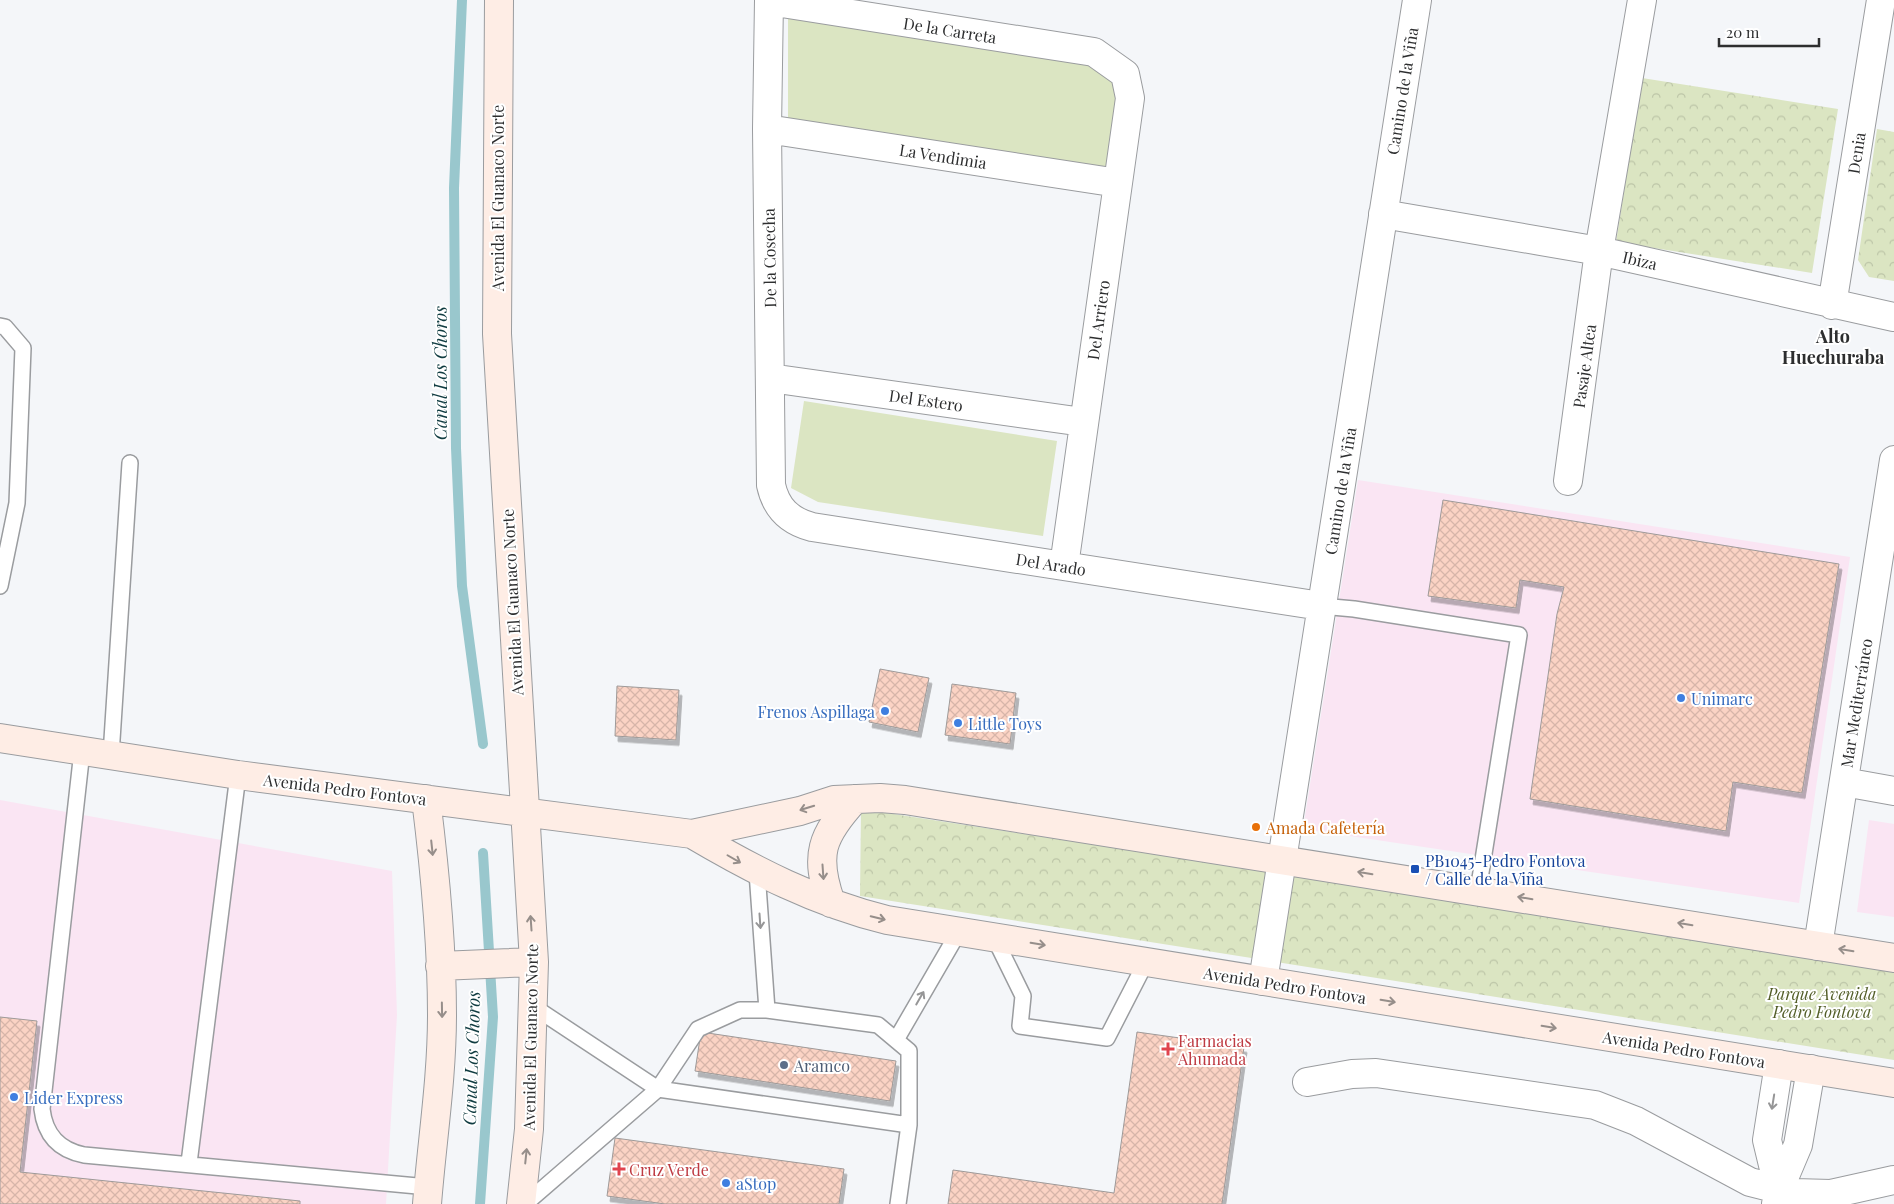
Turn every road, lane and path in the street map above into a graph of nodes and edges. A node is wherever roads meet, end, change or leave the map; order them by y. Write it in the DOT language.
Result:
graph roads {
  1 [pos="500,0"];
  2 [pos="1417,0"];
  3 [pos="1642,0"];
  4 [pos="1881,0"];
  5 [pos="769,1"];
  6 [pos="1125,74"];
  7 [pos="767,129"];
  8 [pos="1118,183"];
  9 [pos="1383,214"];
  10 [pos="1599,251"];
  11 [pos="1832,305"];
  12 [pos="1894,318"];
  13 [pos="0,326"];
  14 [pos="770,378"];
  15 [pos="1083,422"];
  16 [pos="1894,460"];
  17 [pos="130,463"];
  18 [pos="1568,481"];
  19 [pos="783,512"];
  20 [pos="1886,559"];
  21 [pos="1064,566"];
  22 [pos="0,586"];
  23 [pos="1321,606"];
  24 [pos="0,738"];
  25 [pos="82,751"];
  26 [pos="111,755"];
  27 [pos="238,775"];
  28 [pos="1844,782"];
  29 [pos="1894,791"];
  30 [pos="426,799"];
  31 [pos="855,799"];
  32 [pos="524,812"];
  33 [pos="692,834"];
  34 [pos="1281,859"];
  35 [pos="757,872"];
  36 [pos="1478,891"];
  37 [pos="831,903"];
  38 [pos="958,933"];
  39 [pos="994,937"];
  40 [pos="1818,946"];
  41 [pos="1894,958"];
  42 [pos="1146,962"];
  43 [pos="523,963"];
  44 [pos="440,966"];
  45 [pos="1263,981"];
  46 [pos="534,1007"];
  47 [pos="767,1010"];
  48 [pos="896,1040"];
  49 [pos="1780,1064"];
  50 [pos="1811,1070"];
  51 [pos="1307,1082"];
  52 [pos="1894,1083"];
  53 [pos="658,1089"];
  54 [pos="909,1126"];
  55 [pos="189,1163"];
  56 [pos="1894,1180"];
  57 [pos="428,1195"];
  58 [pos="1778,1197"];
  59 [pos="521,1204"];
  60 [pos="525,1204"];
  61 [pos="898,1204"];
  1 -- 32 [label="street, Avenida El Guanaco Norte"];
  2 -- 9 [label="street, Camino de la Viña"];
  3 -- 10 [label="street"];
  4 -- 11 [label="street, Denia"];
  5 -- 6 [label="street, De la Carreta"];
  5 -- 7 [label="street, De la Cosecha"];
  6 -- 8 [label="street, Del Arriero"];
  7 -- 8 [label="street, La Vendimia"];
  7 -- 14 [label="street, De la Cosecha"];
  8 -- 15 [label="street, Del Arriero"];
  9 -- 10 [label="street, Ibiza"];
  9 -- 23 [label="street, Camino de la Viña"];
  10 -- 11 [label="street, Ibiza"];
  10 -- 18 [label="street, Pasaje Altea"];
  11 -- 12 [label="street, Ibiza"];
  13 -- 22 [label="lane"];
  14 -- 15 [label="street, Del Estero"];
  14 -- 19 [label="street, De la Cosecha"];
  15 -- 21 [label="street, Del Arriero"];
  16 -- 20 [label="street, Mar Mediterráneo"];
  17 -- 26 [label="lane"];
  19 -- 21 [label="street, Del Arado"];
  20 -- 28 [label="street, Mar Mediterráneo"];
  21 -- 23 [label="street, Del Arado"];
  23 -- 34 [label="street, Camino de la Viña"];
  23 -- 36 [label="lane"];
  24 -- 25 [label="street, Avenida Pedro Fontova"];
  25 -- 26 [label="street, Avenida Pedro Fontova"];
  25 -- 55 [label="lane"];
  26 -- 27 [label="street, Avenida Pedro Fontova"];
  27 -- 30 [label="street, Avenida Pedro Fontova"];
  27 -- 55 [label="lane"];
  28 -- 29 [label="street"];
  28 -- 40 [label="street, Mar Mediterráneo"];
  30 -- 32 [label="street, Avenida Pedro Fontova"];
  30 -- 44 [label="street, one-way"];
  31 -- 33 [label="street, Avenida Pedro Fontova, one-way"];
  31 -- 34 [label="street, Avenida Pedro Fontova"];
  31 -- 37 [label="street, one-way"];
  32 -- 33 [label="street, Avenida Pedro Fontova"];
  43 -- 32 [label="street, Avenida El Guanaco Norte, one-way"];
  33 -- 35 [label="street, Avenida Pedro Fontova, one-way"];
  36 -- 34 [label="street, Avenida Pedro Fontova, one-way"];
  34 -- 45 [label="street, Camino de la Viña"];
  35 -- 37 [label="street, Avenida Pedro Fontova"];
  35 -- 47 [label="lane, one-way"];
  40 -- 36 [label="street, Avenida Pedro Fontova, one-way"];
  37 -- 38 [label="street, Avenida Pedro Fontova, one-way"];
  38 -- 39 [label="street, Avenida Pedro Fontova"];
  48 -- 38 [label="lane, one-way"];
  39 -- 42 [label="street, Avenida Pedro Fontova, one-way"];
  39 -- 42 [label="lane"];
  41 -- 40 [label="street, Avenida Pedro Fontova, one-way"];
  42 -- 45 [label="street, Avenida Pedro Fontova"];
  43 -- 44 [label="street"];
  43 -- 46 [label="street, Avenida El Guanaco Norte"];
  44 -- 57 [label="street, one-way"];
  45 -- 49 [label="street, Avenida Pedro Fontova, one-way"];
  46 -- 53 [label="lane"];
  59 -- 46 [label="street, Avenida El Guanaco Norte, one-way"];
  47 -- 48 [label="lane"];
  47 -- 53 [label="lane"];
  48 -- 54 [label="lane"];
  49 -- 50 [label="street, Avenida Pedro Fontova"];
  49 -- 58 [label="street, one-way"];
  50 -- 52 [label="street, Avenida Pedro Fontova"];
  50 -- 58 [label="street"];
  51 -- 58 [label="street"];
  53 -- 54 [label="lane"];
  53 -- 60 [label="lane"];
  54 -- 61 [label="lane"];
  55 -- 57 [label="lane"];
  56 -- 58 [label="street"];
}
